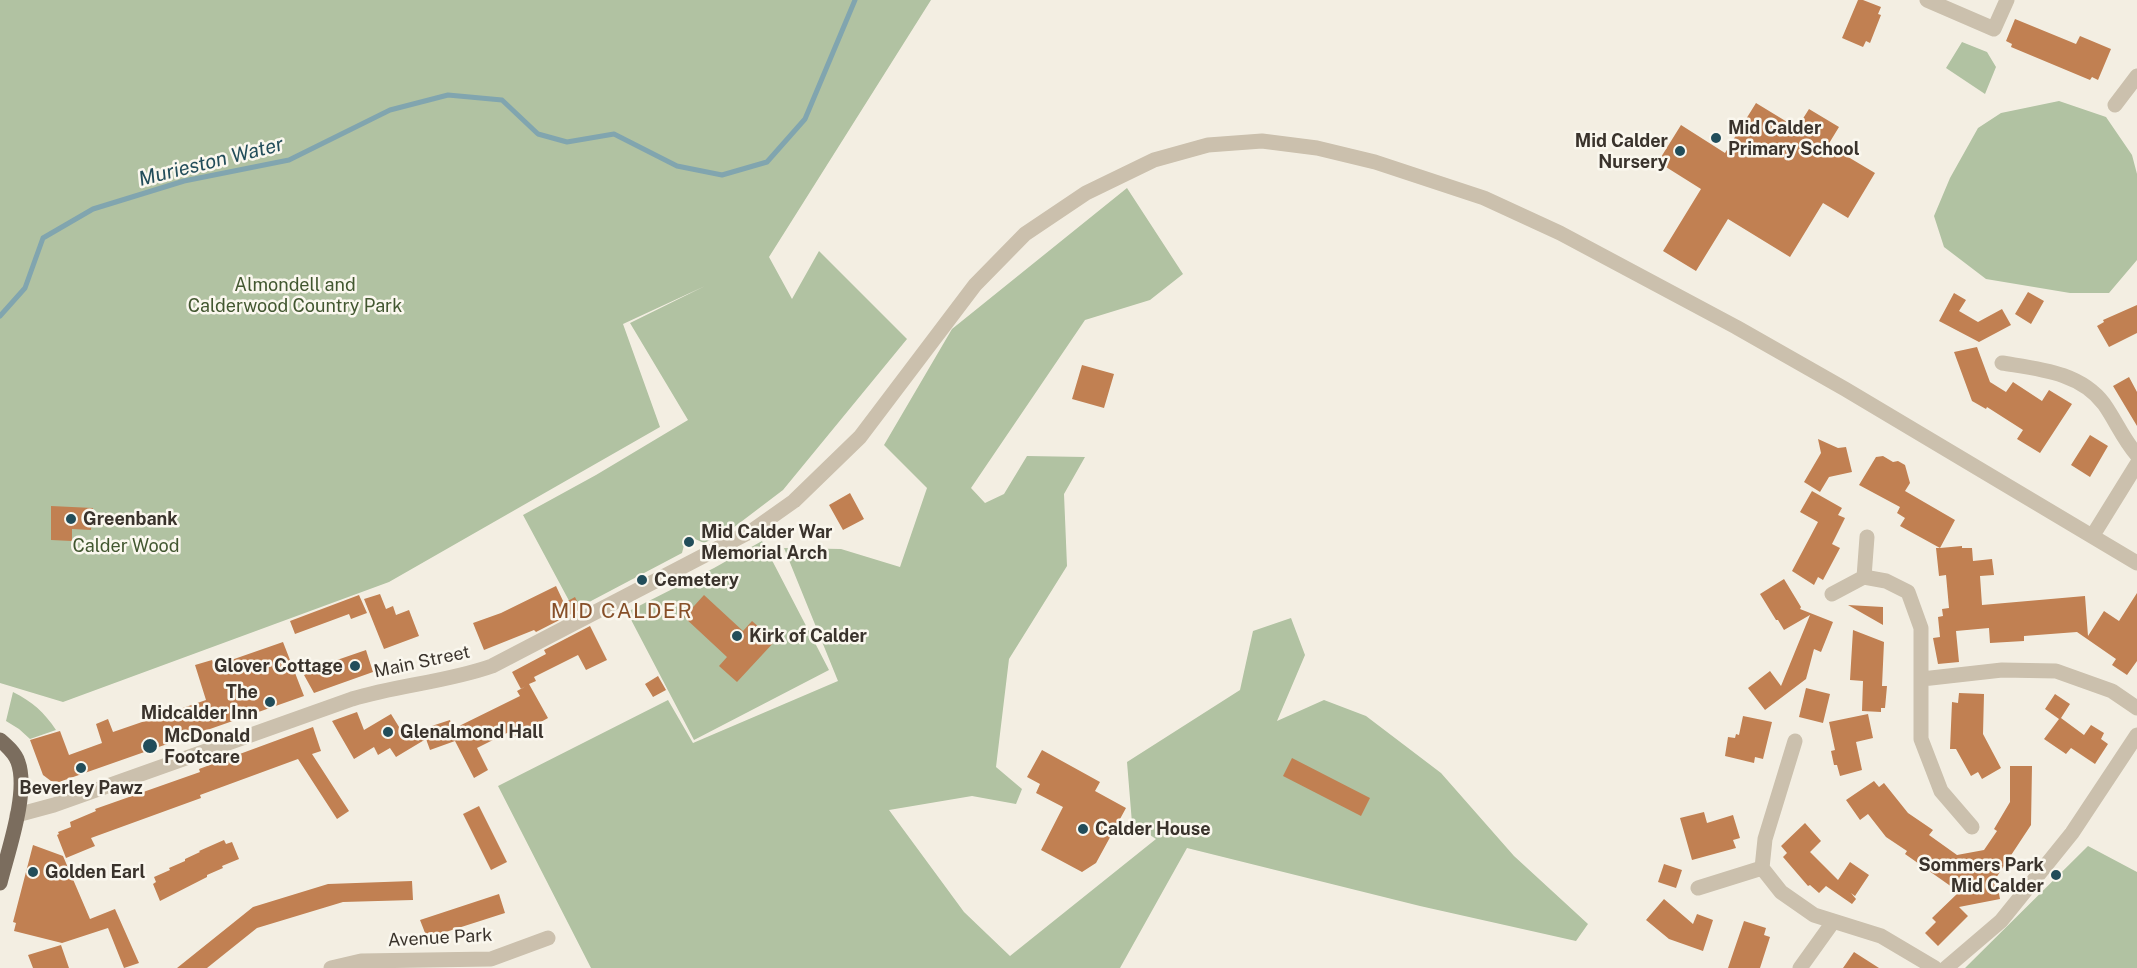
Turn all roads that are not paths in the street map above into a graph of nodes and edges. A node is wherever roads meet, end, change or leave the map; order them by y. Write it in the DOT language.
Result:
graph roads {
  1 [pos="1927,0"];
  2 [pos="2007,0"];
  3 [pos="2137,76"];
  4 [pos="2115,105"];
  5 [pos="2002,363"];
  6 [pos="2137,455"];
  7 [pos="2137,464"];
  8 [pos="2093,535"];
  9 [pos="1867,537"];
  10 [pos="2137,562"];
  11 [pos="1864,577"];
  12 [pos="1832,594"];
  13 [pos="1922,679"];
  14 [pos="2137,708"];
  15 [pos="2137,735"];
  16 [pos="0,740"];
  17 [pos="1795,741"];
  18 [pos="2131,758"];
  19 [pos="1786,771"];
  20 [pos="1801,776"];
  21 [pos="17,815"];
  22 [pos="1972,827"];
  23 [pos="1762,868"];
  24 [pos="0,883"];
  25 [pos="1698,888"];
  26 [pos="1833,922"];
  27 [pos="548,938"];
  28 [pos="331,968"];
  29 [pos="1800,968"];
  30 [pos="1935,968"];
  31 [pos="1946,968"];
  1 -- 2 [label="street"];
  3 -- 4 [label="street"];
  5 -- 6 [label="street"];
  7 -- 8 [label="street"];
  8 -- 10 [label="street, Main Street"];
  8 -- 21 [label="street, Main Street"];
  9 -- 11 [label="street"];
  11 -- 12 [label="street"];
  11 -- 13 [label="street"];
  13 -- 14 [label="street"];
  13 -- 22 [label="street"];
  15 -- 18 [label="street"];
  16 -- 21 [label="main road"];
  17 -- 19 [label="street"];
  18 -- 31 [label="street"];
  19 -- 20 [label="street"];
  19 -- 23 [label="street"];
  21 -- 24 [label="main road"];
  23 -- 25 [label="street"];
  23 -- 26 [label="street"];
  26 -- 29 [label="street"];
  26 -- 30 [label="street"];
  27 -- 28 [label="street, Avenue Park"];
}
